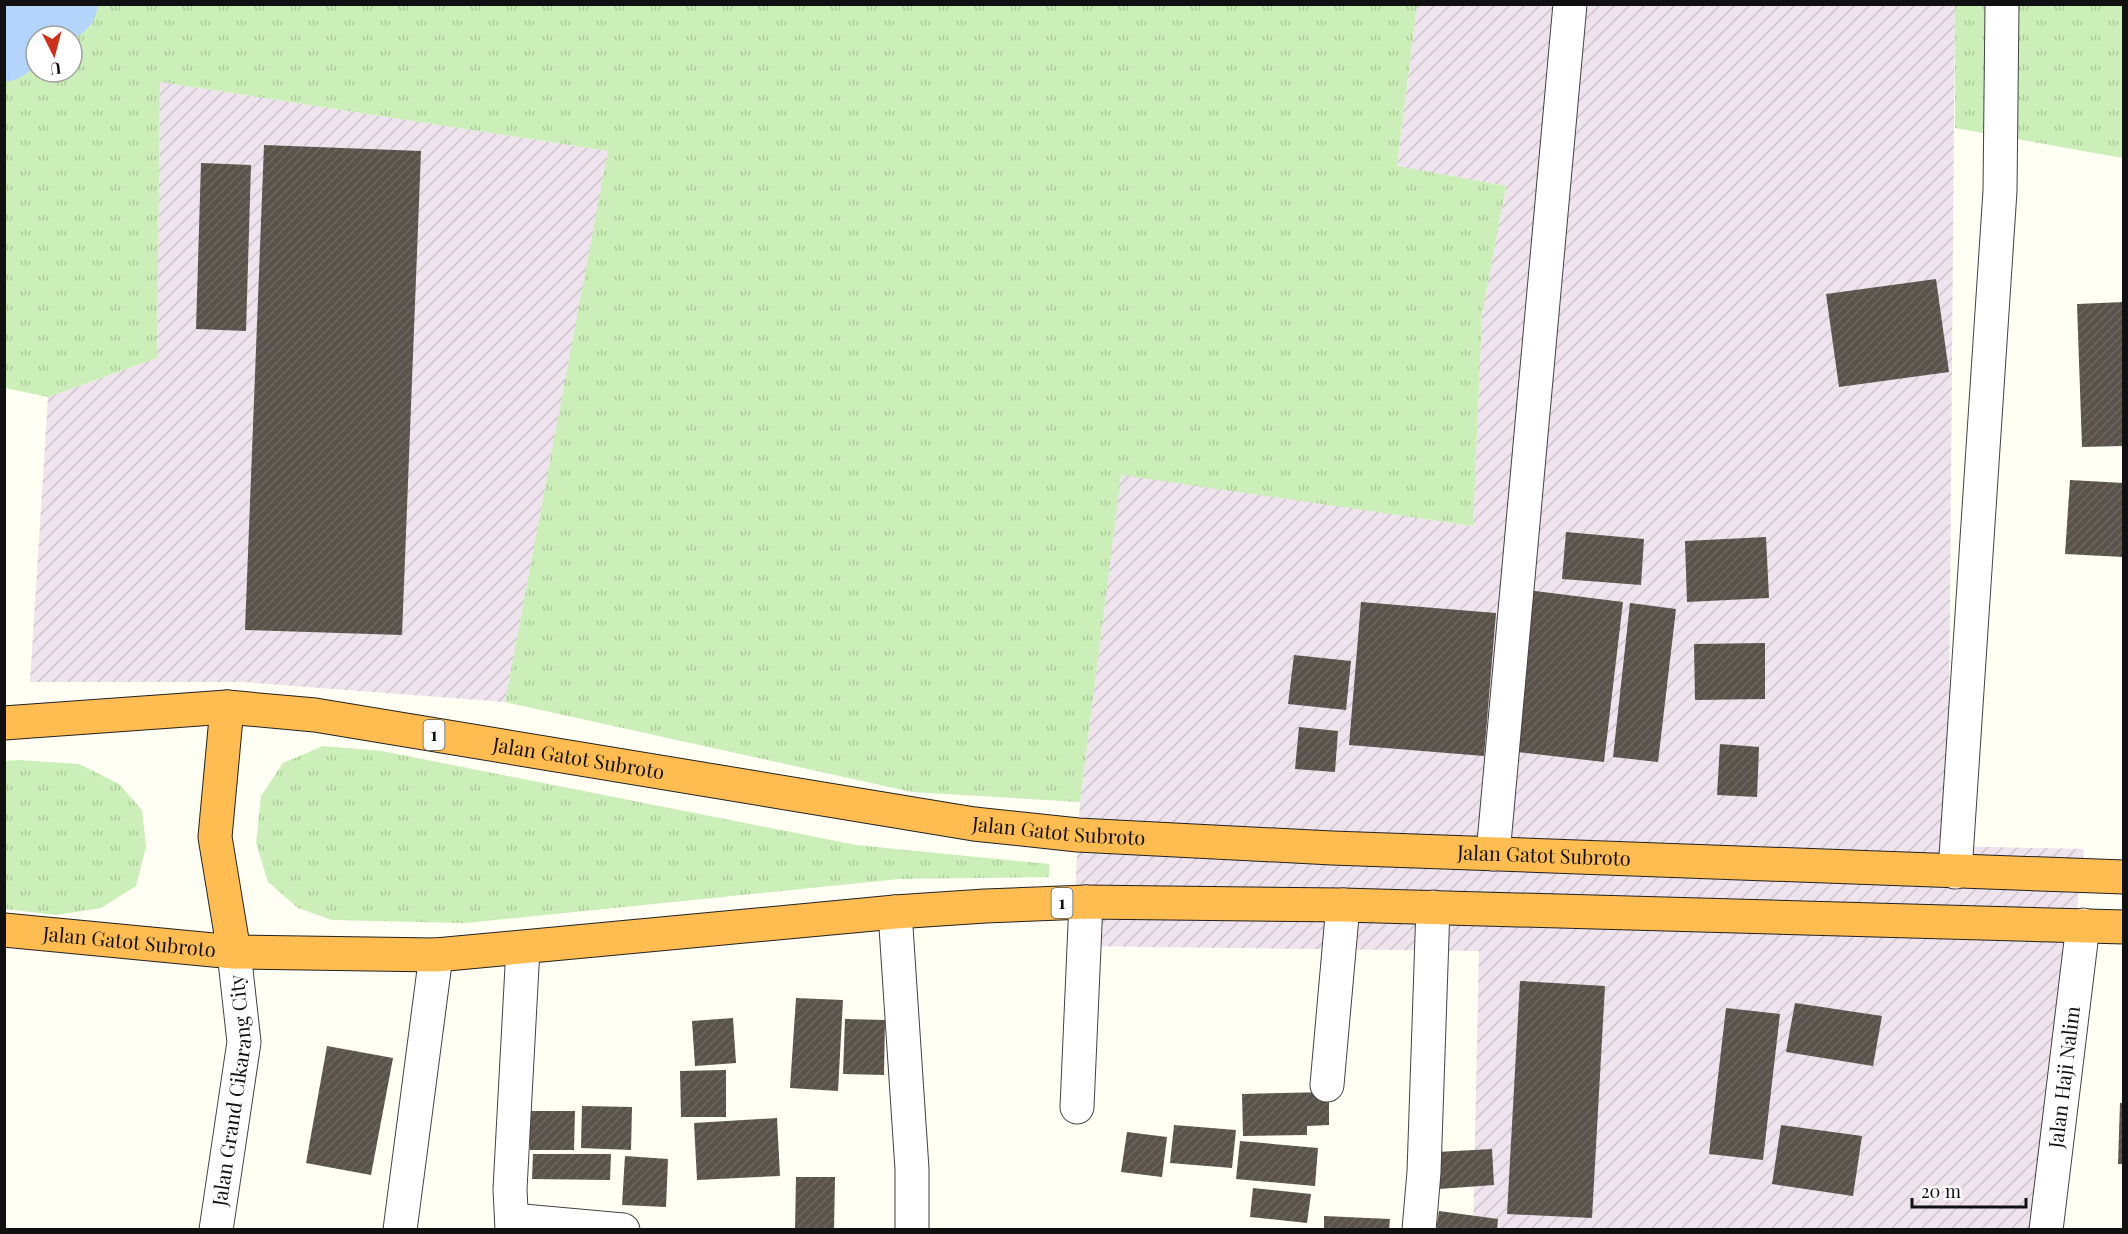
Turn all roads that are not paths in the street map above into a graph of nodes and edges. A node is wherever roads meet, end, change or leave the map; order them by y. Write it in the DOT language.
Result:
graph roads {
  1 [pos="1570,4"];
  2 [pos="2002,4"];
  3 [pos="227,707"];
  4 [pos="4,723"];
  5 [pos="1492,854"];
  6 [pos="1954,872"];
  7 [pos="2124,877"];
  8 [pos="1086,902"];
  9 [pos="1343,904"];
  10 [pos="1433,907"];
  11 [pos="895,912"];
  12 [pos="2083,925"];
  13 [pos="2124,927"];
  14 [pos="4,930"];
  15 [pos="523,948"];
  16 [pos="234,952"];
  17 [pos="436,955"];
  18 [pos="1327,1086"];
  19 [pos="1077,1107"];
  20 [pos="512,1225"];
  21 [pos="216,1230"];
  22 [pos="400,1230"];
  23 [pos="623,1230"];
  24 [pos="912,1230"];
  25 [pos="1419,1230"];
  26 [pos="2046,1230"];
  1 -- 5 [label="street"];
  2 -- 6 [label="street"];
  3 -- 4 [label="highway, Jalan Gatot Subroto / 1"];
  3 -- 5 [label="highway, Jalan Gatot Subroto / 1"];
  3 -- 16 [label="highway"];
  5 -- 6 [label="highway, Jalan Gatot Subroto / 1"];
  6 -- 7 [label="highway, Jalan Gatot Subroto / 1"];
  8 -- 9 [label="highway, Jalan Gatot Subroto / 1"];
  8 -- 11 [label="highway, Jalan Gatot Subroto / 1"];
  8 -- 19 [label="street"];
  9 -- 10 [label="highway, Jalan Gatot Subroto / 1"];
  9 -- 18 [label="street"];
  10 -- 12 [label="highway, Jalan Gatot Subroto / 1"];
  10 -- 25 [label="street"];
  11 -- 15 [label="highway, Jalan Gatot Subroto / 1"];
  11 -- 24 [label="street"];
  12 -- 13 [label="highway, Jalan Gatot Subroto / 1"];
  12 -- 26 [label="street, Jalan Haji Nalim"];
  14 -- 16 [label="highway, Jalan Gatot Subroto / 1"];
  15 -- 17 [label="highway, Jalan Gatot Subroto / 1"];
  15 -- 20 [label="street"];
  16 -- 17 [label="highway, Jalan Gatot Subroto / 1"];
  16 -- 21 [label="street, Jalan Grand Cikarang City"];
  17 -- 22 [label="street"];
  20 -- 23 [label="street"];
}
